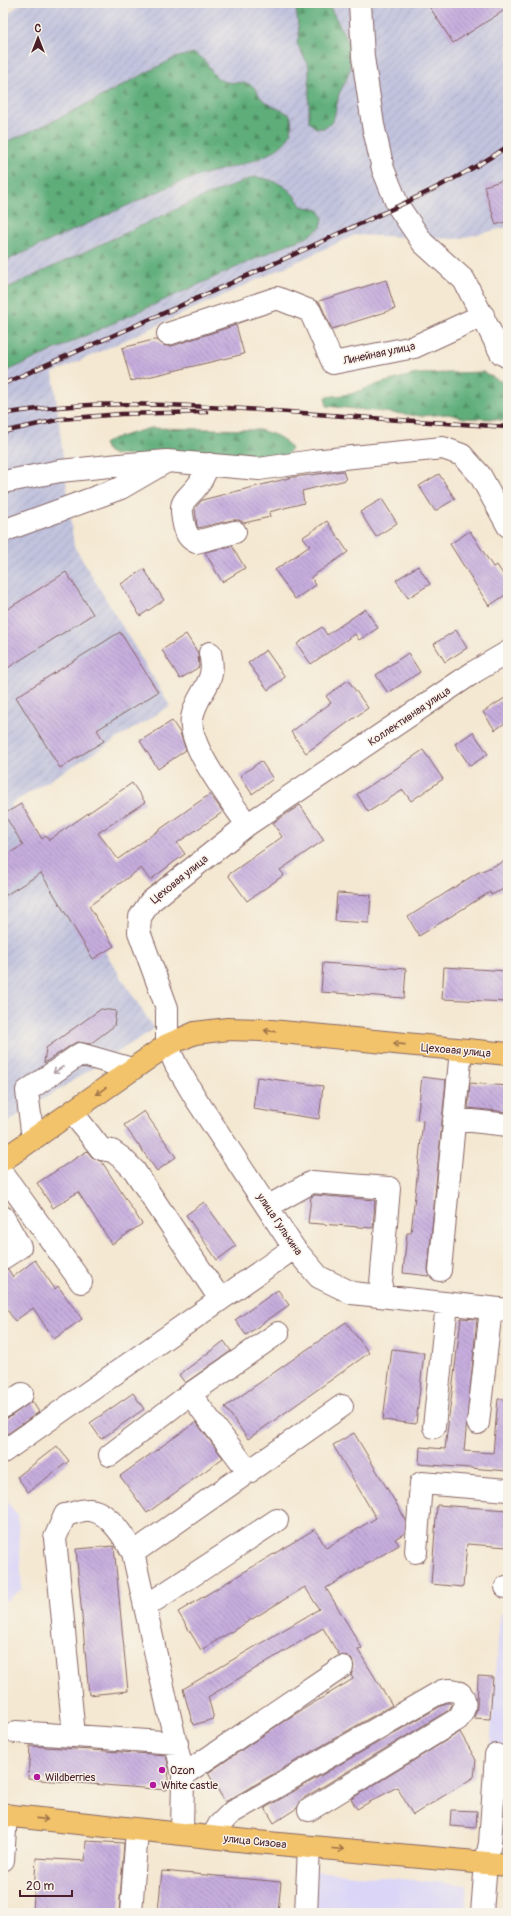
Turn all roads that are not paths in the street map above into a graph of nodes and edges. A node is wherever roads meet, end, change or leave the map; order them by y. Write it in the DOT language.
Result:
graph roads {
  1 [pos="360,3"];
  2 [pos="482,315"];
  3 [pos="168,334"];
  4 [pos="508,357"];
  5 [pos="167,462"];
  6 [pos="209,464"];
  7 [pos="3,482"];
  8 [pos="508,526"];
  9 [pos="3,531"];
  10 [pos="235,532"];
  11 [pos="210,652"];
  12 [pos="508,652"];
  13 [pos="310,782"];
  14 [pos="247,825"];
  15 [pos="167,1045"];
  16 [pos="461,1050"];
  17 [pos="508,1054"];
  18 [pos="132,1069"];
  19 [pos="72,1112"];
  20 [pos="454,1119"];
  21 [pos="508,1124"];
  22 [pos="34,1139"];
  23 [pos="3,1160"];
  24 [pos="3,1174"];
  25 [pos="267,1207"];
  26 [pos="3,1217"];
  27 [pos="294,1248"];
  28 [pos="3,1258"];
  29 [pos="440,1270"];
  30 [pos="81,1282"];
  31 [pos="380,1296"];
  32 [pos="220,1299"];
  33 [pos="447,1304"];
  34 [pos="500,1309"];
  35 [pos="278,1333"];
  36 [pos="22,1394"];
  37 [pos="190,1394"];
  38 [pos="342,1406"];
  39 [pos="3,1407"];
  40 [pos="478,1423"];
  41 [pos="434,1426"];
  42 [pos="3,1452"];
  43 [pos="110,1455"];
  44 [pos="249,1472"];
  45 [pos="508,1490"];
  46 [pos="277,1520"];
  47 [pos="416,1552"];
  48 [pos="134,1553"];
  49 [pos="146,1606"];
  50 [pos="342,1667"];
  51 [pos="16,1732"];
  52 [pos="74,1735"];
  53 [pos="177,1743"];
  54 [pos="496,1755"];
  55 [pos="183,1775"];
  56 [pos="309,1810"];
  57 [pos="5,1815"];
  58 [pos="137,1830"];
  59 [pos="182,1833"];
  60 [pos="212,1837"];
  61 [pos="309,1847"];
  62 [pos="3,1860"];
  63 [pos="486,1862"];
  64 [pos="508,1865"];
  65 [pos="131,1913"];
  66 [pos="306,1913"];
  67 [pos="482,1913"];
  1 -- 2 [label="street"];
  2 -- 3 [label="street, Линейная улица"];
  2 -- 4 [label="street"];
  5 -- 6 [label="street"];
  5 -- 7 [label="street"];
  5 -- 9 [label="street"];
  6 -- 8 [label="street"];
  6 -- 10 [label="street"];
  11 -- 14 [label="street"];
  12 -- 13 [label="street, Коллективная улица"];
  13 -- 14 [label="street, Цеховая улица"];
  14 -- 15 [label="street, Цеховая улица"];
  16 -- 15 [label="main road, Цеховая улица, one-way"];
  15 -- 18 [label="main road, Цеховая улица"];
  15 -- 25 [label="street, улица Гулькина"];
  16 -- 17 [label="main road, Цеховая улица"];
  16 -- 20 [label="street"];
  18 -- 19 [label="main road, Цеховая улица, one-way"];
  18 -- 22 [label="street, one-way"];
  19 -- 22 [label="main road, Цеховая улица"];
  19 -- 32 [label="street"];
  20 -- 21 [label="street"];
  20 -- 29 [label="street"];
  22 -- 23 [label="main road, Цеховая улица"];
  24 -- 30 [label="street"];
  25 -- 27 [label="street, улица Гулькина"];
  25 -- 31 [label="street"];
  26 -- 28 [label="street"];
  27 -- 31 [label="street, улица Гулькина"];
  27 -- 32 [label="street"];
  31 -- 33 [label="street, улица Гулькина"];
  32 -- 42 [label="street"];
  33 -- 34 [label="street, улица Гулькина"];
  33 -- 41 [label="street"];
  34 -- 40 [label="street"];
  35 -- 37 [label="street"];
  36 -- 39 [label="street"];
  37 -- 43 [label="street"];
  37 -- 44 [label="street"];
  38 -- 44 [label="street"];
  44 -- 48 [label="street"];
  45 -- 47 [label="street"];
  46 -- 49 [label="street"];
  48 -- 49 [label="street"];
  48 -- 52 [label="street"];
  49 -- 53 [label="street"];
  50 -- 55 [label="street"];
  51 -- 52 [label="street"];
  52 -- 53 [label="street"];
  53 -- 55 [label="street"];
  54 -- 63 [label="street"];
  55 -- 59 [label="street"];
  56 -- 60 [label="street"];
  57 -- 58 [label="main road, улица Сизова, one-way"];
  57 -- 62 [label="street"];
  58 -- 59 [label="main road, улица Сизова"];
  58 -- 65 [label="street"];
  59 -- 60 [label="main road, улица Сизова"];
  60 -- 61 [label="main road, улица Сизова"];
  61 -- 63 [label="main road, улица Сизова, one-way"];
  61 -- 66 [label="street"];
  63 -- 64 [label="main road, улица Сизова"];
  63 -- 67 [label="street"];
}
